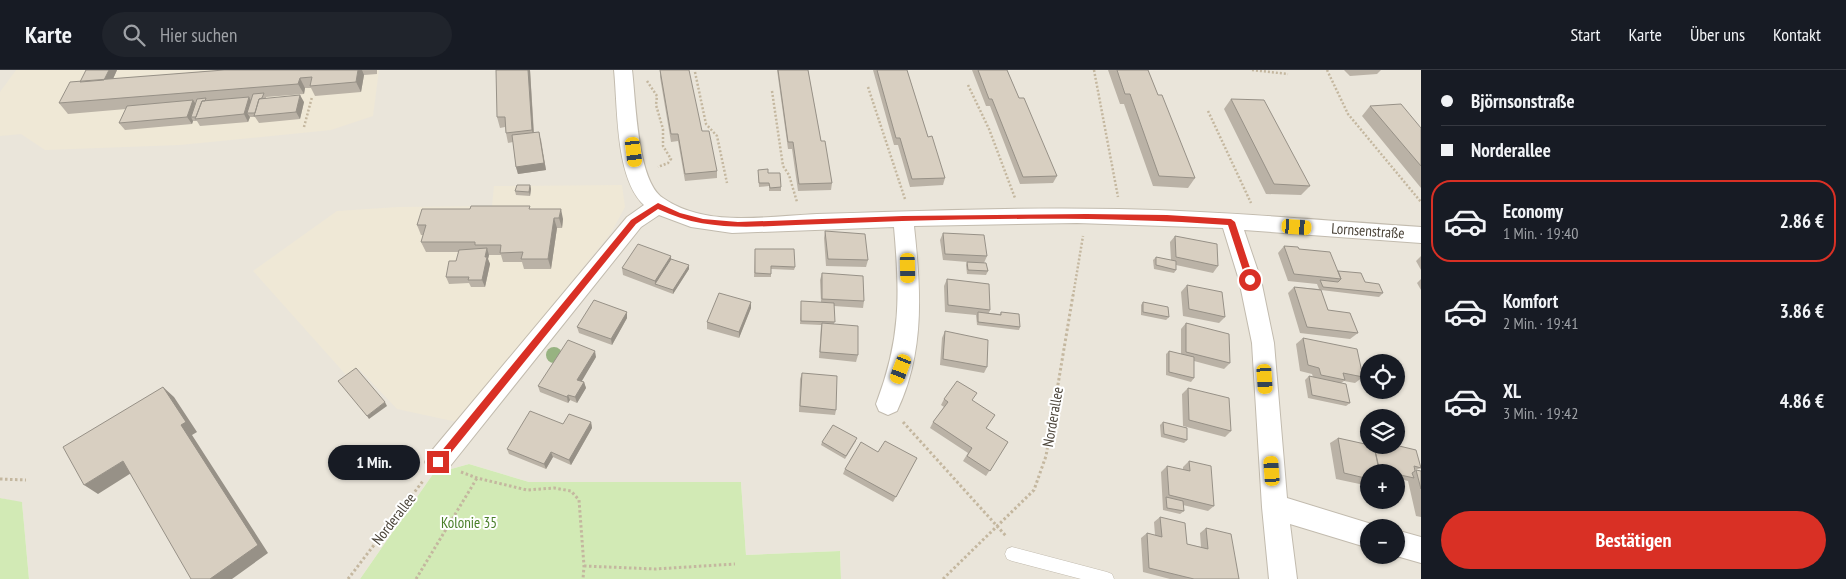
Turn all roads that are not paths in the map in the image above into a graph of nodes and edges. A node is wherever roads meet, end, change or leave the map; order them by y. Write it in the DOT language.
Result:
graph roads {
  1 [pos="623,70"];
  2 [pos="658,205"];
  3 [pos="904,209"];
  4 [pos="1231,222"];
  5 [pos="1421,235"];
  6 [pos="888,404"];
  7 [pos="438,462"];
  8 [pos="1275,507"];
  9 [pos="1360,532"];
  10 [pos="1405,546"];
  11 [pos="1421,550"];
  12 [pos="1012,554"];
  13 [pos="1107,579"];
  14 [pos="1283,579"];
  1 -- 2 [label="street"];
  2 -- 3 [label="street, Lornsenstraße"];
  2 -- 7 [label="street"];
  3 -- 4 [label="street, Lornsenstraße"];
  3 -- 6 [label="street"];
  4 -- 5 [label="street, Lornsenstraße"];
  4 -- 8 [label="street"];
  8 -- 9 [label="street"];
  8 -- 14 [label="street"];
  10 -- 11 [label="street"];
  12 -- 13 [label="lane"];
}
